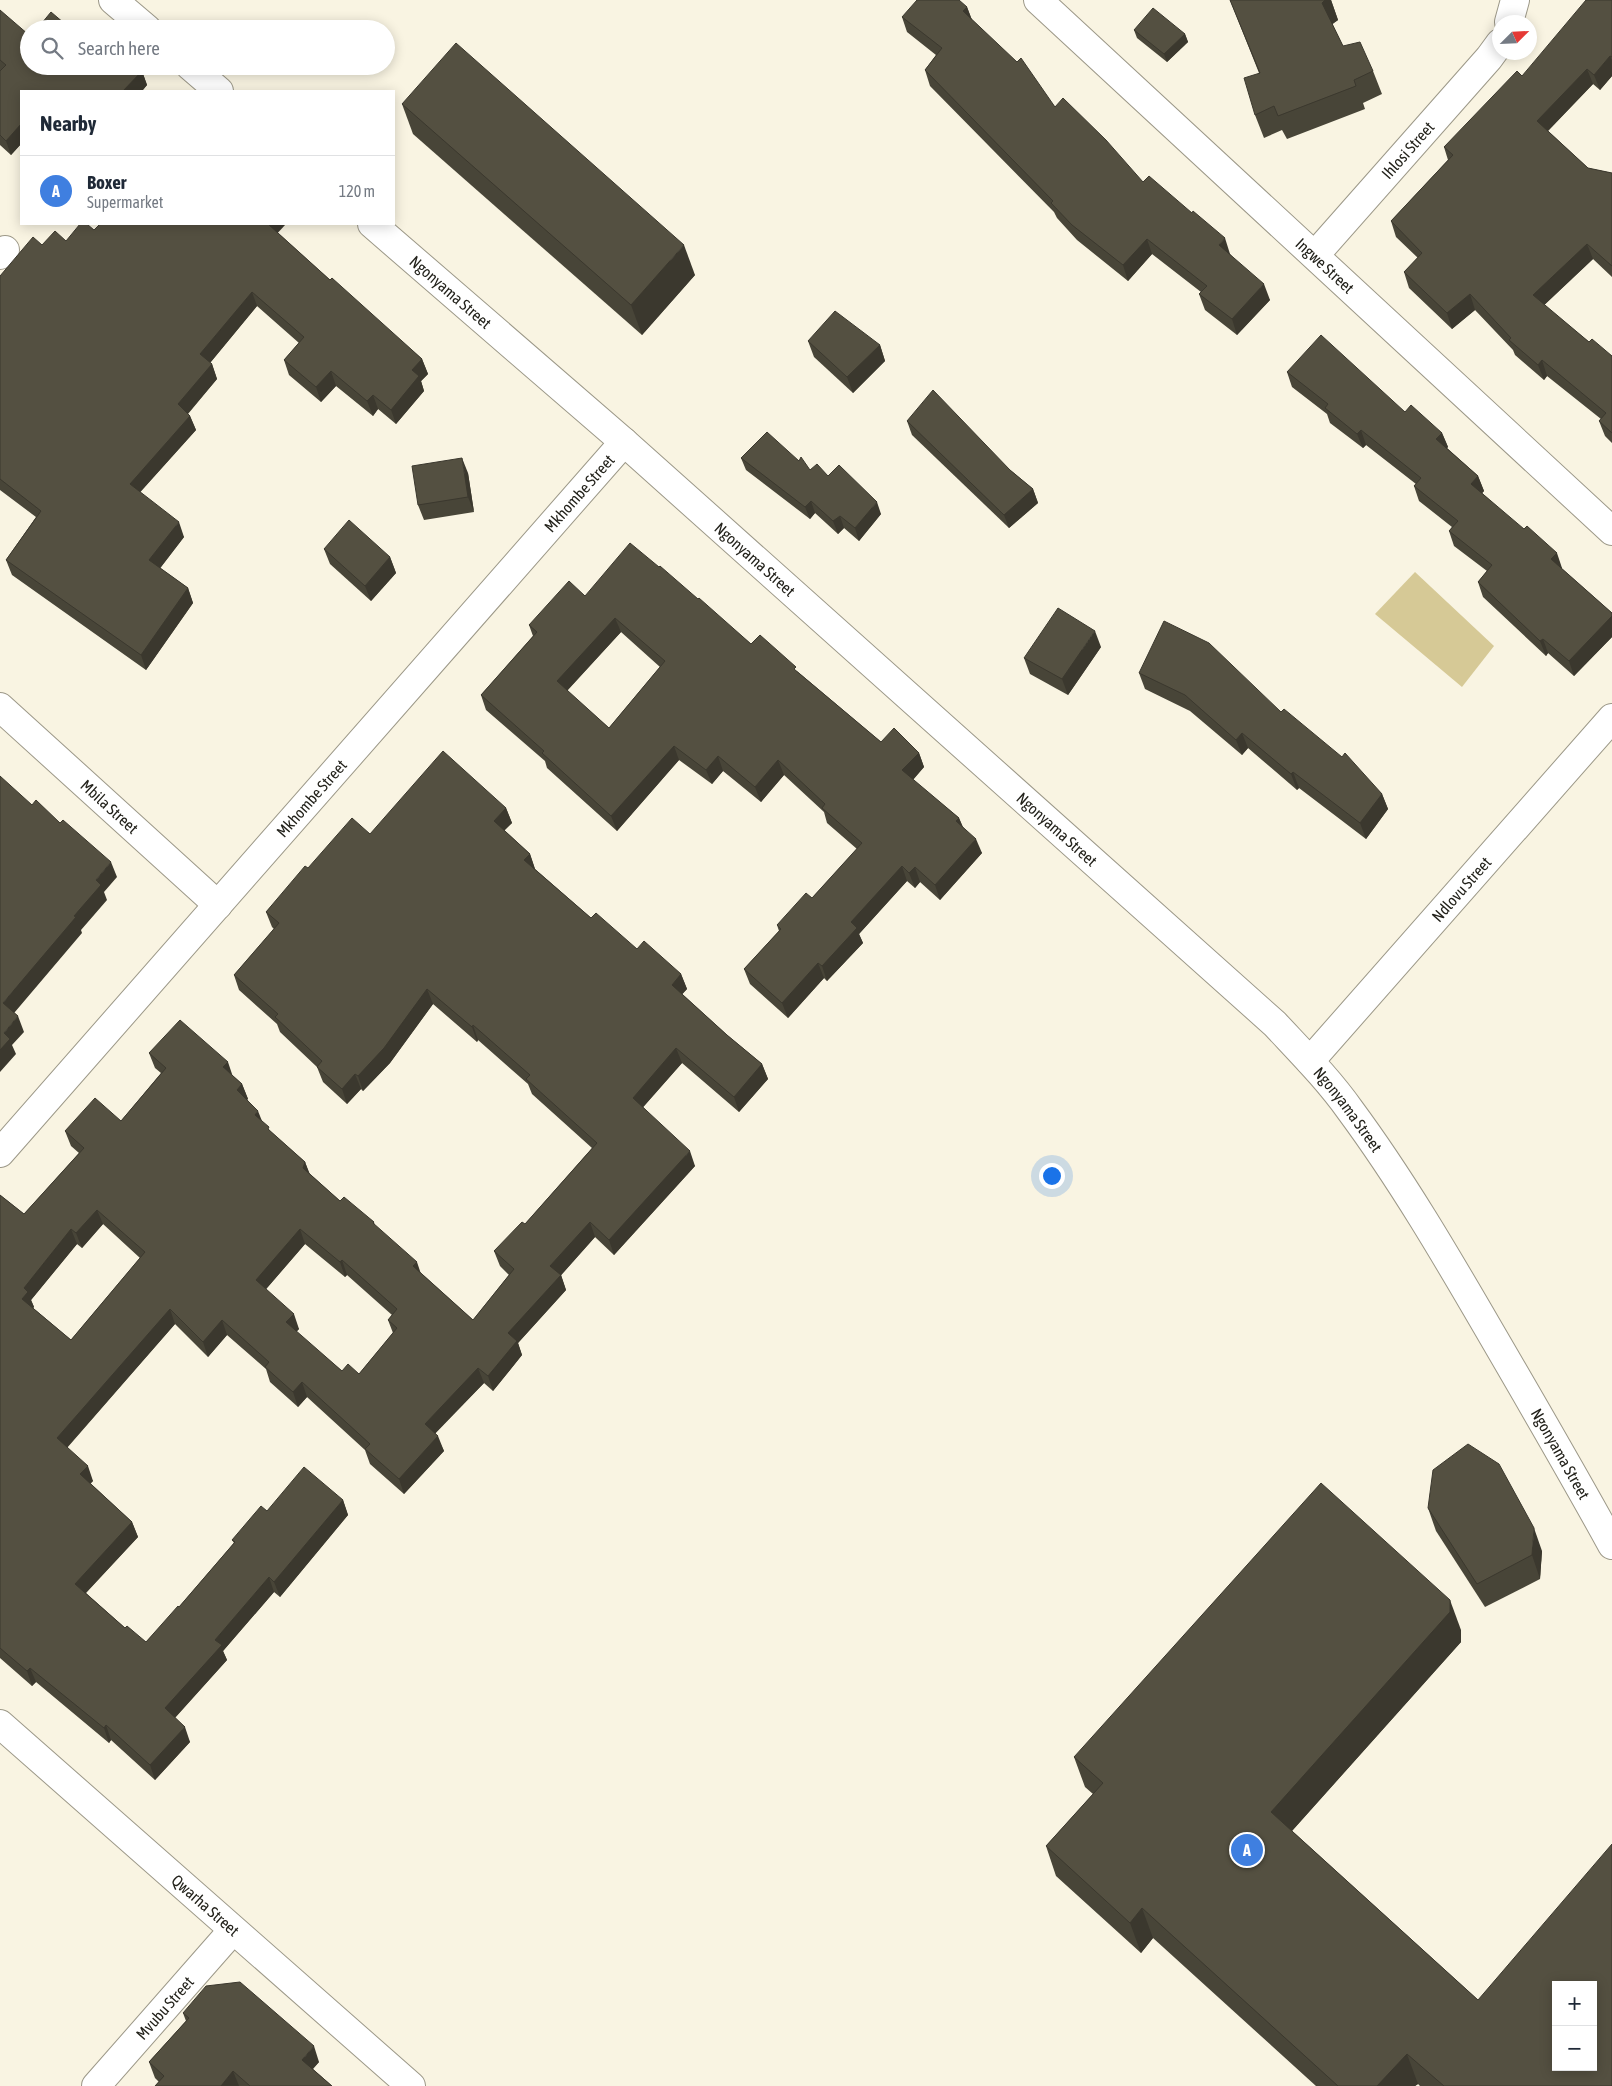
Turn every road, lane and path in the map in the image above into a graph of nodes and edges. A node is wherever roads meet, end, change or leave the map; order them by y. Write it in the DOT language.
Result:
graph roads {
  1 [pos="114,0"];
  2 [pos="1038,0"];
  3 [pos="1515,0"];
  4 [pos="1511,15"];
  5 [pos="137,20"];
  6 [pos="1492,53"];
  7 [pos="200,75"];
  8 [pos="218,90"];
  9 [pos="373,225"];
  10 [pos="1315,255"];
  11 [pos="624,442"];
  12 [pos="1612,531"];
  13 [pos="0,707"];
  14 [pos="1612,718"];
  15 [pos="218,905"];
  16 [pos="1310,1061"];
  17 [pos="0,1153"];
  18 [pos="1612,1545"];
  19 [pos="0,1724"];
  20 [pos="233,1930"];
  21 [pos="96,2086"];
  22 [pos="411,2086"];
  1 -- 5 [label="street"];
  2 -- 10 [label="street, Ingwe Street"];
  3 -- 4 [label="street"];
  6 -- 10 [label="street, Ihlosi Street"];
  7 -- 8 [label="street"];
  9 -- 11 [label="street, Ngonyama Street"];
  10 -- 12 [label="street, Ingwe Street"];
  11 -- 15 [label="street, Mkhombe Street"];
  11 -- 16 [label="street, Ngonyama Street"];
  13 -- 15 [label="street, Mbila Street"];
  14 -- 16 [label="street, Ndlovu Street"];
  15 -- 17 [label="street, Mkhombe Street"];
  16 -- 18 [label="street, Ngonyama Street"];
  19 -- 20 [label="street, Qwarha Street"];
  20 -- 21 [label="street, Mvubu Street"];
  20 -- 22 [label="street, Qwarha Street"];
}
